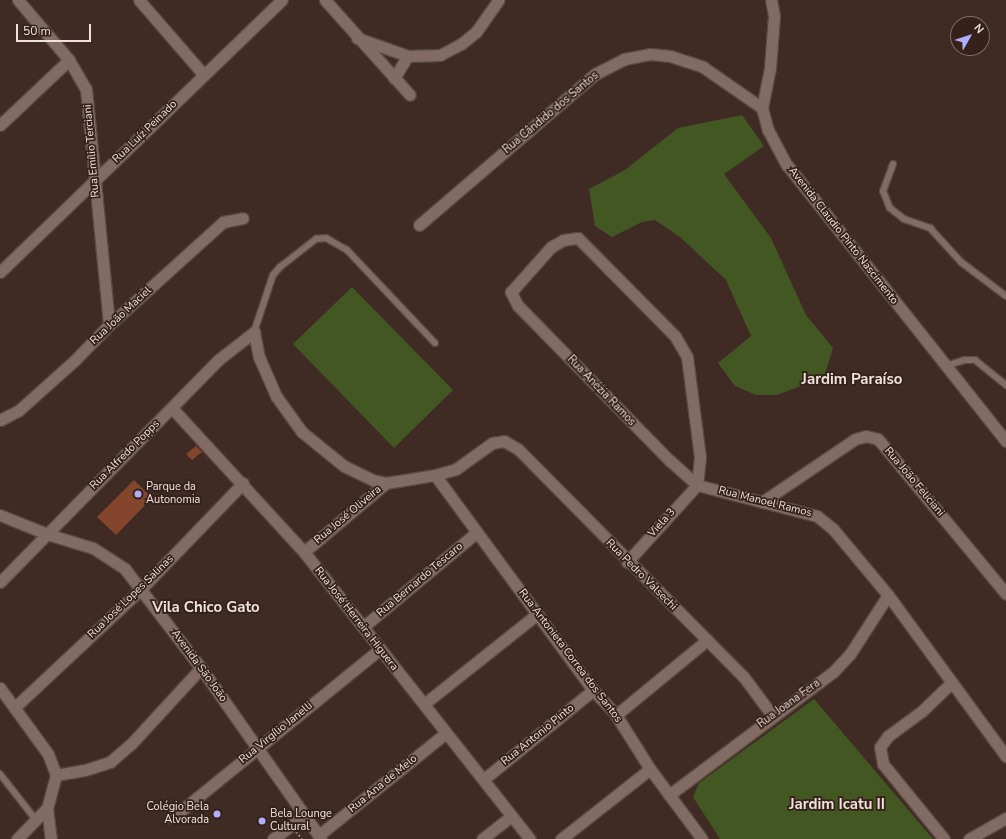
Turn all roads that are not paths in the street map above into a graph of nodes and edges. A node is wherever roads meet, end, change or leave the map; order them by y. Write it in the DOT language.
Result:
graph roads {
  1 [pos="18,0"];
  2 [pos="139,0"];
  3 [pos="282,0"];
  4 [pos="325,0"];
  5 [pos="498,0"];
  6 [pos="771,0"];
  7 [pos="357,38"];
  8 [pos="408,56"];
  9 [pos="69,60"];
  10 [pos="204,75"];
  11 [pos="394,78"];
  12 [pos="410,95"];
  13 [pos="762,108"];
  14 [pos="2,119"];
  15 [pos="893,164"];
  16 [pos="94,181"];
  17 [pos="243,218"];
  18 [pos="419,225"];
  19 [pos="0,272"];
  20 [pos="1006,296"];
  21 [pos="109,325"];
  22 [pos="254,332"];
  23 [pos="435,343"];
  24 [pos="945,366"];
  25 [pos="1006,385"];
  26 [pos="172,408"];
  27 [pos="0,420"];
  28 [pos="504,441"];
  29 [pos="1006,441"];
  30 [pos="435,475"];
  31 [pos="243,483"];
  32 [pos="386,483"];
  33 [pos="697,484"];
  34 [pos="762,502"];
  35 [pos="0,515"];
  36 [pos="477,532"];
  37 [pos="47,534"];
  38 [pos="304,552"];
  39 [pos="628,562"];
  40 [pos="0,582"];
  41 [pos="141,589"];
  42 [pos="1006,594"];
  43 [pos="888,595"];
  44 [pos="537,614"];
  45 [pos="363,627"];
  46 [pos="707,640"];
  47 [pos="380,649"];
  48 [pos="201,668"];
  49 [pos="951,683"];
  50 [pos="0,688"];
  51 [pos="593,690"];
  52 [pos="424,704"];
  53 [pos="16,707"];
  54 [pos="616,715"];
  55 [pos="772,716"];
  56 [pos="446,733"];
  57 [pos="258,748"];
  58 [pos="1006,756"];
  59 [pos="650,769"];
  60 [pos="0,774"];
  61 [pos="56,775"];
  62 [pos="484,779"];
  63 [pos="669,795"];
  64 [pos="47,808"];
  65 [pos="303,816"];
  66 [pos="511,816"];
  67 [pos="172,818"];
  68 [pos="1006,818"];
  69 [pos="36,820"];
  70 [pos="320,837"];
  71 [pos="17,839"];
  72 [pos="51,839"];
  73 [pos="273,839"];
  74 [pos="482,839"];
  75 [pos="530,839"];
  76 [pos="561,839"];
  77 [pos="702,839"];
  78 [pos="944,839"];
  79 [pos="969,839"];
  1 -- 9 [label="street, Rua Emílio Terciani"];
  2 -- 10 [label="street"];
  3 -- 10 [label="street, Rua Luíz Peinado"];
  4 -- 7 [label="street"];
  5 -- 8 [label="street"];
  6 -- 13 [label="street, Avenida Claudio Pinto Nascimento"];
  7 -- 8 [label="street"];
  7 -- 11 [label="street"];
  8 -- 11 [label="street"];
  9 -- 14 [label="street"];
  9 -- 16 [label="street, Rua Emílio Terciani"];
  10 -- 16 [label="street, Rua Luíz Peinado"];
  11 -- 12 [label="street"];
  13 -- 18 [label="street, Rua Cândido dos Santos"];
  13 -- 24 [label="street, Avenida Claudio Pinto Nascimento"];
  15 -- 20 [label="lane"];
  16 -- 19 [label="street, Rua Luíz Peinado"];
  16 -- 21 [label="street, Rua Emílio Terciani"];
  17 -- 21 [label="street, Rua João Maciel"];
  21 -- 27 [label="street, Rua João Maciel"];
  22 -- 23 [label="lane"];
  22 -- 26 [label="street, Rua Alfredo Popps"];
  22 -- 32 [label="street"];
  24 -- 25 [label="lane"];
  24 -- 29 [label="street, Avenida Claudio Pinto Nascimento"];
  26 -- 31 [label="street, Rua José Herreira Higuera"];
  26 -- 37 [label="street, Rua Alfredo Popps"];
  28 -- 30 [label="street, Rua José Oliveira"];
  28 -- 39 [label="street, Rua Pedro Valsechi"];
  30 -- 32 [label="street, Rua José Oliveira"];
  30 -- 36 [label="street, Rua Antonieta Correa dos Santos"];
  31 -- 38 [label="street, Rua José Herreira Higuera"];
  31 -- 41 [label="street, Rua José Lopes Salinas"];
  32 -- 38 [label="street, Rua José Oliveira"];
  33 -- 33 [label="street, Rua Anézia Ramos"];
  33 -- 34 [label="street, Rua Manoel Ramos"];
  33 -- 39 [label="street, Viela 3"];
  34 -- 42 [label="street, Rua João Feliciani"];
  34 -- 43 [label="street, Rua Manoel Ramos"];
  35 -- 37 [label="street, Avenida São João"];
  36 -- 44 [label="street, Rua Antonieta Correa dos Santos"];
  36 -- 45 [label="street, Rua Bernardo Tescaro"];
  37 -- 40 [label="street, Rua Alfredo Popps"];
  37 -- 41 [label="street, Avenida São João"];
  38 -- 45 [label="street, Rua José Herreira Higuera"];
  39 -- 46 [label="street, Rua Pedro Valsechi"];
  41 -- 48 [label="street, Avenida São João"];
  41 -- 53 [label="street, Rua José Lopes Salinas"];
  43 -- 49 [label="street, Rua Manoel Ramos"];
  43 -- 55 [label="street, Rua Joana Fera"];
  44 -- 51 [label="street, Rua Antonieta Correa dos Santos"];
  44 -- 52 [label="street"];
  45 -- 47 [label="street, Rua José Herreira Higuera"];
  46 -- 54 [label="street"];
  46 -- 55 [label="street, Rua Pedro Valsechi"];
  47 -- 52 [label="street, Rua José Herreira Higuera"];
  47 -- 57 [label="street, Rua Virgílio Janelli"];
  48 -- 57 [label="street, Avenida São João"];
  48 -- 61 [label="street"];
  49 -- 58 [label="street, Rua Manoel Ramos"];
  49 -- 78 [label="street"];
  50 -- 53 [label="street"];
  51 -- 54 [label="street, Rua Antonieta Correa dos Santos"];
  51 -- 62 [label="street, Rua Antonio Pinto"];
  52 -- 56 [label="street, Rua José Herreira Higuera"];
  53 -- 61 [label="street"];
  54 -- 59 [label="street, Rua Antonieta Correa dos Santos"];
  55 -- 63 [label="street, Rua Joana Fera"];
  56 -- 62 [label="street, Rua José Herreira Higuera"];
  56 -- 70 [label="street, Rua Ana de Melo"];
  57 -- 65 [label="street, Avenida São João"];
  57 -- 67 [label="street, Rua Virgílio Janelli"];
  59 -- 63 [label="street, Rua Antonieta Correa dos Santos"];
  59 -- 76 [label="street"];
  60 -- 69 [label="lane"];
  61 -- 64 [label="street"];
  62 -- 66 [label="street, Rua José Herreira Higuera"];
  63 -- 77 [label="street, Rua Antonieta Correa dos Santos"];
  64 -- 69 [label="street"];
  64 -- 72 [label="street"];
  65 -- 70 [label="street, Avenida São João"];
  65 -- 73 [label="street"];
  66 -- 74 [label="street"];
  66 -- 75 [label="street, Rua José Herreira Higuera"];
  68 -- 79 [label="street"];
  69 -- 71 [label="street"];
}
